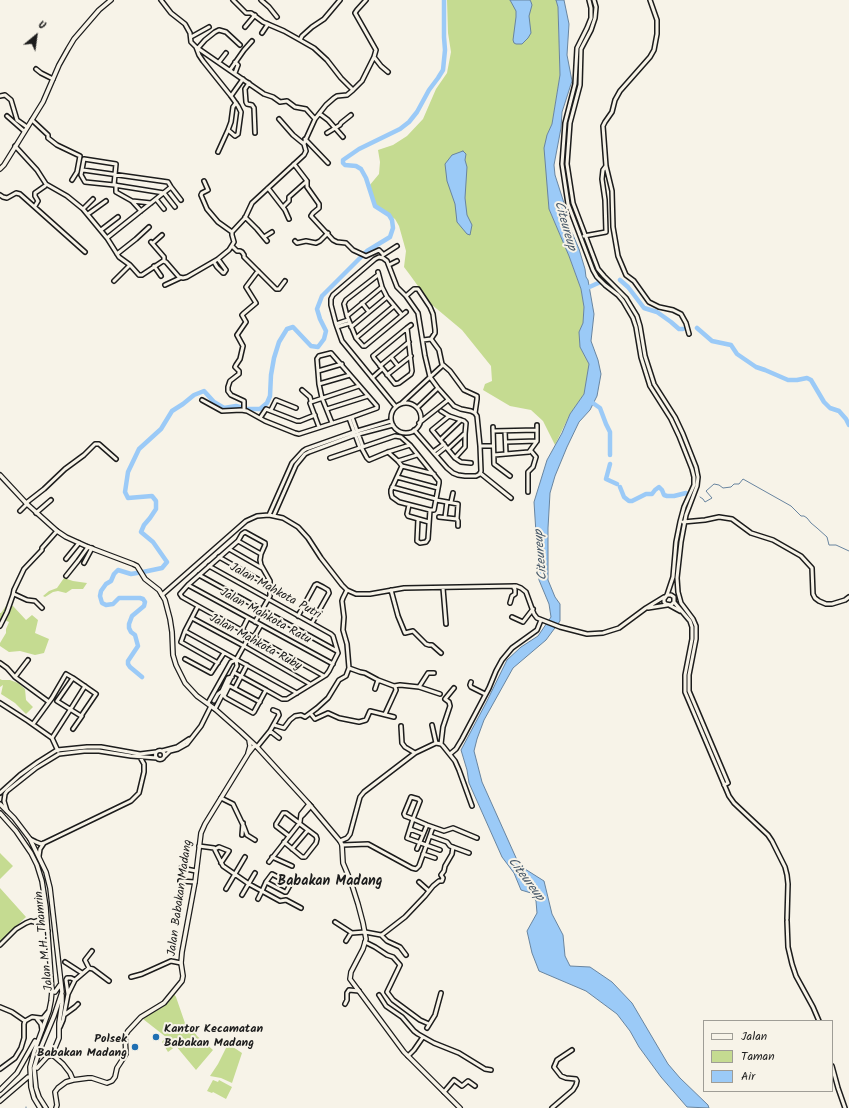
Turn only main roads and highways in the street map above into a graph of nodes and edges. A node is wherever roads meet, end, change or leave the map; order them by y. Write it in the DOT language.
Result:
graph roads {
  1 [pos="111,0"];
  2 [pos="0,169"];
  3 [pos="0,475"];
  4 [pos="249,740"];
  5 [pos="256,746"];
  6 [pos="248,754"];
  7 [pos="0,804"];
  8 [pos="0,813"];
  9 [pos="42,863"];
  10 [pos="37,865"];
  11 [pos="60,985"];
  12 [pos="52,991"];
  13 [pos="62,992"];
  14 [pos="60,997"];
  15 [pos="51,1001"];
  16 [pos="42,1030"];
  17 [pos="52,1055"];
  18 [pos="37,1068"];
  19 [pos="28,1077"];
  20 [pos="73,1080"];
  21 [pos="0,1090"];
  22 [pos="0,1101"];
  23 [pos="40,1108"];
  24 [pos="46,1108"];
  25 [pos="56,1108"];
  26 [pos="460,1108"];
  1 -- 2 [label="main road"];
  3 -- 4 [label="main road"];
  4 -- 5 [label="main road"];
  4 -- 6 [label="main road"];
  5 -- 6 [label="main road, Jalan Babakan Madang"];
  5 -- 26 [label="main road"];
  6 -- 20 [label="main road, Jalan Babakan Madang"];
  7 -- 9 [label="main road, Jalan M.H. Thamrin"];
  8 -- 10 [label="main road, Jalan M.H. Thamrin"];
  9 -- 10 [label="main road"];
  9 -- 11 [label="main road, Jalan M.H. Thamrin"];
  10 -- 12 [label="main road, Jalan M.H. Thamrin"];
  11 -- 12 [label="main road"];
  11 -- 13 [label="main road, Jalan M.H. Thamrin"];
  12 -- 15 [label="main road, Jalan M.H. Thamrin"];
  13 -- 14 [label="main road, Jalan M.H. Thamrin"];
  13 -- 17 [label="main road"];
  14 -- 15 [label="main road"];
  14 -- 24 [label="main road, Jalan M.H. Thamrin"];
  15 -- 16 [label="main road, Jalan M.H. Thamrin"];
  16 -- 21 [label="main road"];
  16 -- 23 [label="main road, Jalan M.H. Thamrin"];
  17 -- 18 [label="main road"];
  17 -- 20 [label="main road"];
  19 -- 22 [label="main road"];
  20 -- 25 [label="main road, Jalan Babakan Madang"];
}
